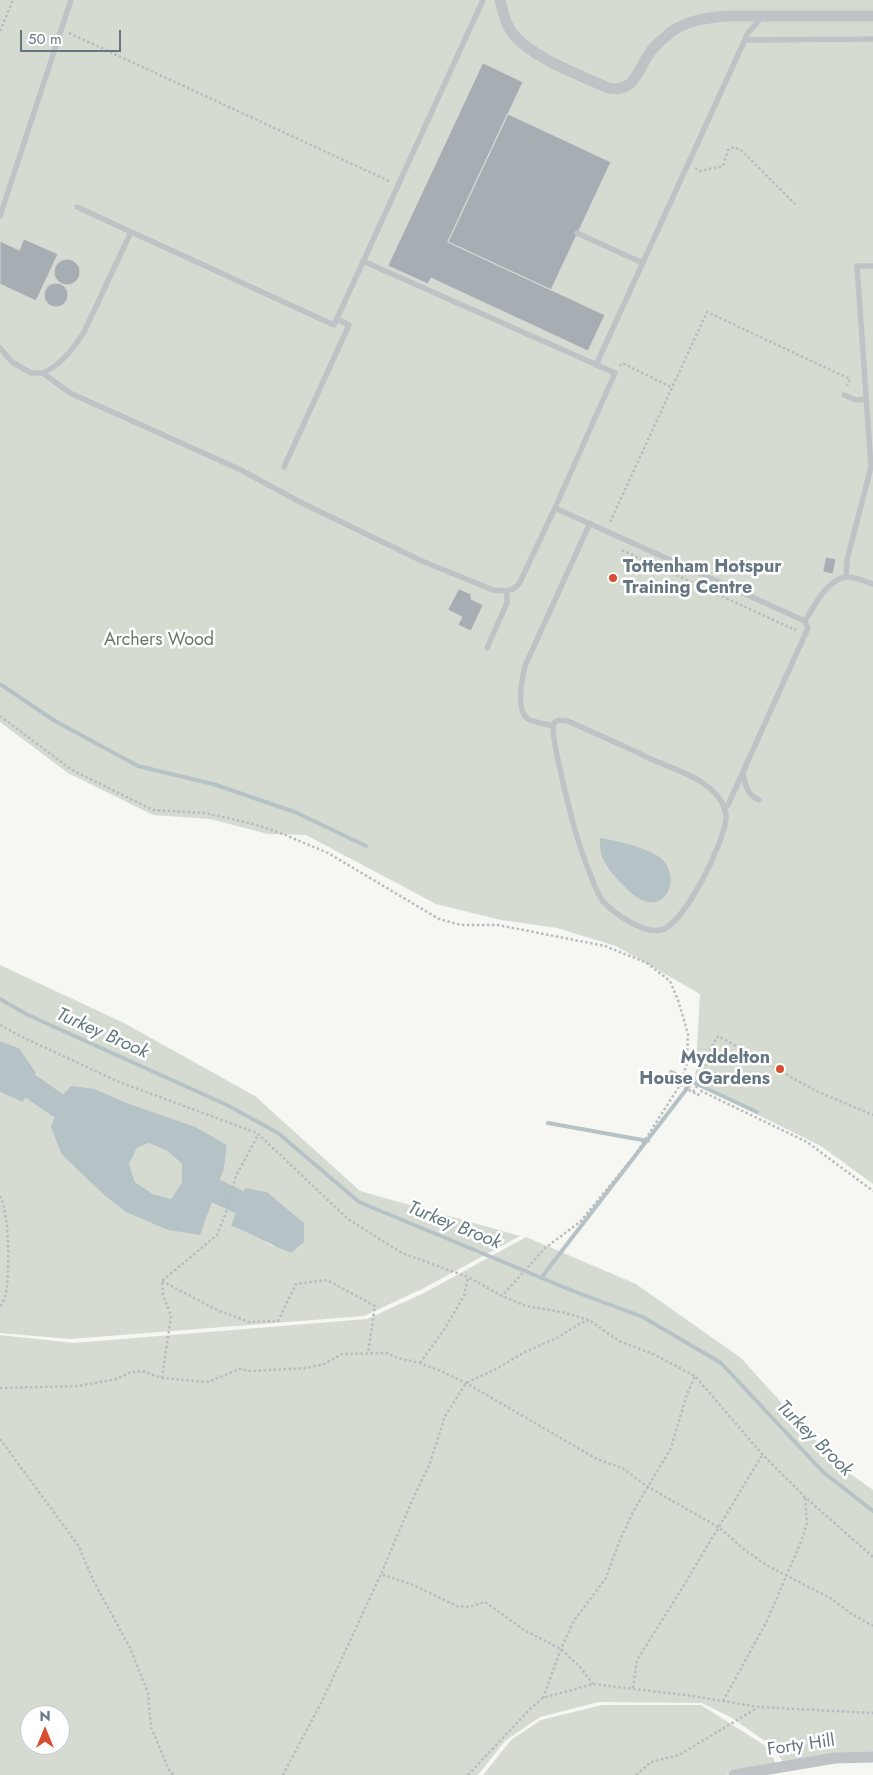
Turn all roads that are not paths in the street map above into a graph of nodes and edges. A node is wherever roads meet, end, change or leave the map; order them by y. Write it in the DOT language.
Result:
graph roads {
  1 [pos="71,0"];
  2 [pos="483,0"];
  3 [pos="500,0"];
  4 [pos="763,16"];
  5 [pos="873,16"];
  6 [pos="873,39"];
  7 [pos="745,40"];
  8 [pos="77,207"];
  9 [pos="0,216"];
  10 [pos="131,232"];
  11 [pos="577,233"];
  12 [pos="363,261"];
  13 [pos="643,263"];
  14 [pos="873,266"];
  15 [pos="336,319"];
  16 [pos="0,348"];
  17 [pos="596,365"];
  18 [pos="43,373"];
  19 [pos="844,395"];
  20 [pos="866,399"];
  21 [pos="871,431"];
  22 [pos="284,467"];
  23 [pos="555,508"];
  24 [pos="590,523"];
  25 [pos="846,577"];
  26 [pos="873,584"];
  27 [pos="507,591"];
  28 [pos="802,620"];
  29 [pos="487,648"];
  30 [pos="553,726"];
  31 [pos="742,773"];
  32 [pos="760,800"];
  33 [pos="724,807"];
  34 [pos="873,1757"];
  35 [pos="734,1775"];
  1 -- 9 [label="lane"];
  2 -- 12 [label="lane"];
  3 -- 4 [label="street"];
  4 -- 5 [label="street"];
  4 -- 7 [label="lane"];
  6 -- 7 [label="lane"];
  7 -- 13 [label="lane"];
  8 -- 10 [label="lane"];
  10 -- 15 [label="lane"];
  10 -- 18 [label="lane"];
  11 -- 13 [label="lane"];
  12 -- 15 [label="lane"];
  12 -- 17 [label="lane"];
  13 -- 17 [label="lane"];
  14 -- 20 [label="lane"];
  15 -- 22 [label="lane"];
  16 -- 18 [label="lane"];
  17 -- 23 [label="lane"];
  18 -- 27 [label="lane"];
  19 -- 20 [label="lane"];
  20 -- 21 [label="lane"];
  21 -- 25 [label="lane"];
  23 -- 24 [label="lane"];
  23 -- 27 [label="lane"];
  24 -- 28 [label="lane"];
  24 -- 30 [label="lane"];
  25 -- 26 [label="lane"];
  25 -- 28 [label="lane"];
  27 -- 29 [label="lane"];
  28 -- 31 [label="lane"];
  30 -- 33 [label="lane"];
  30 -- 33 [label="lane"];
  31 -- 32 [label="lane"];
  31 -- 33 [label="lane"];
  34 -- 35 [label="street, Forty Hill"];
}
